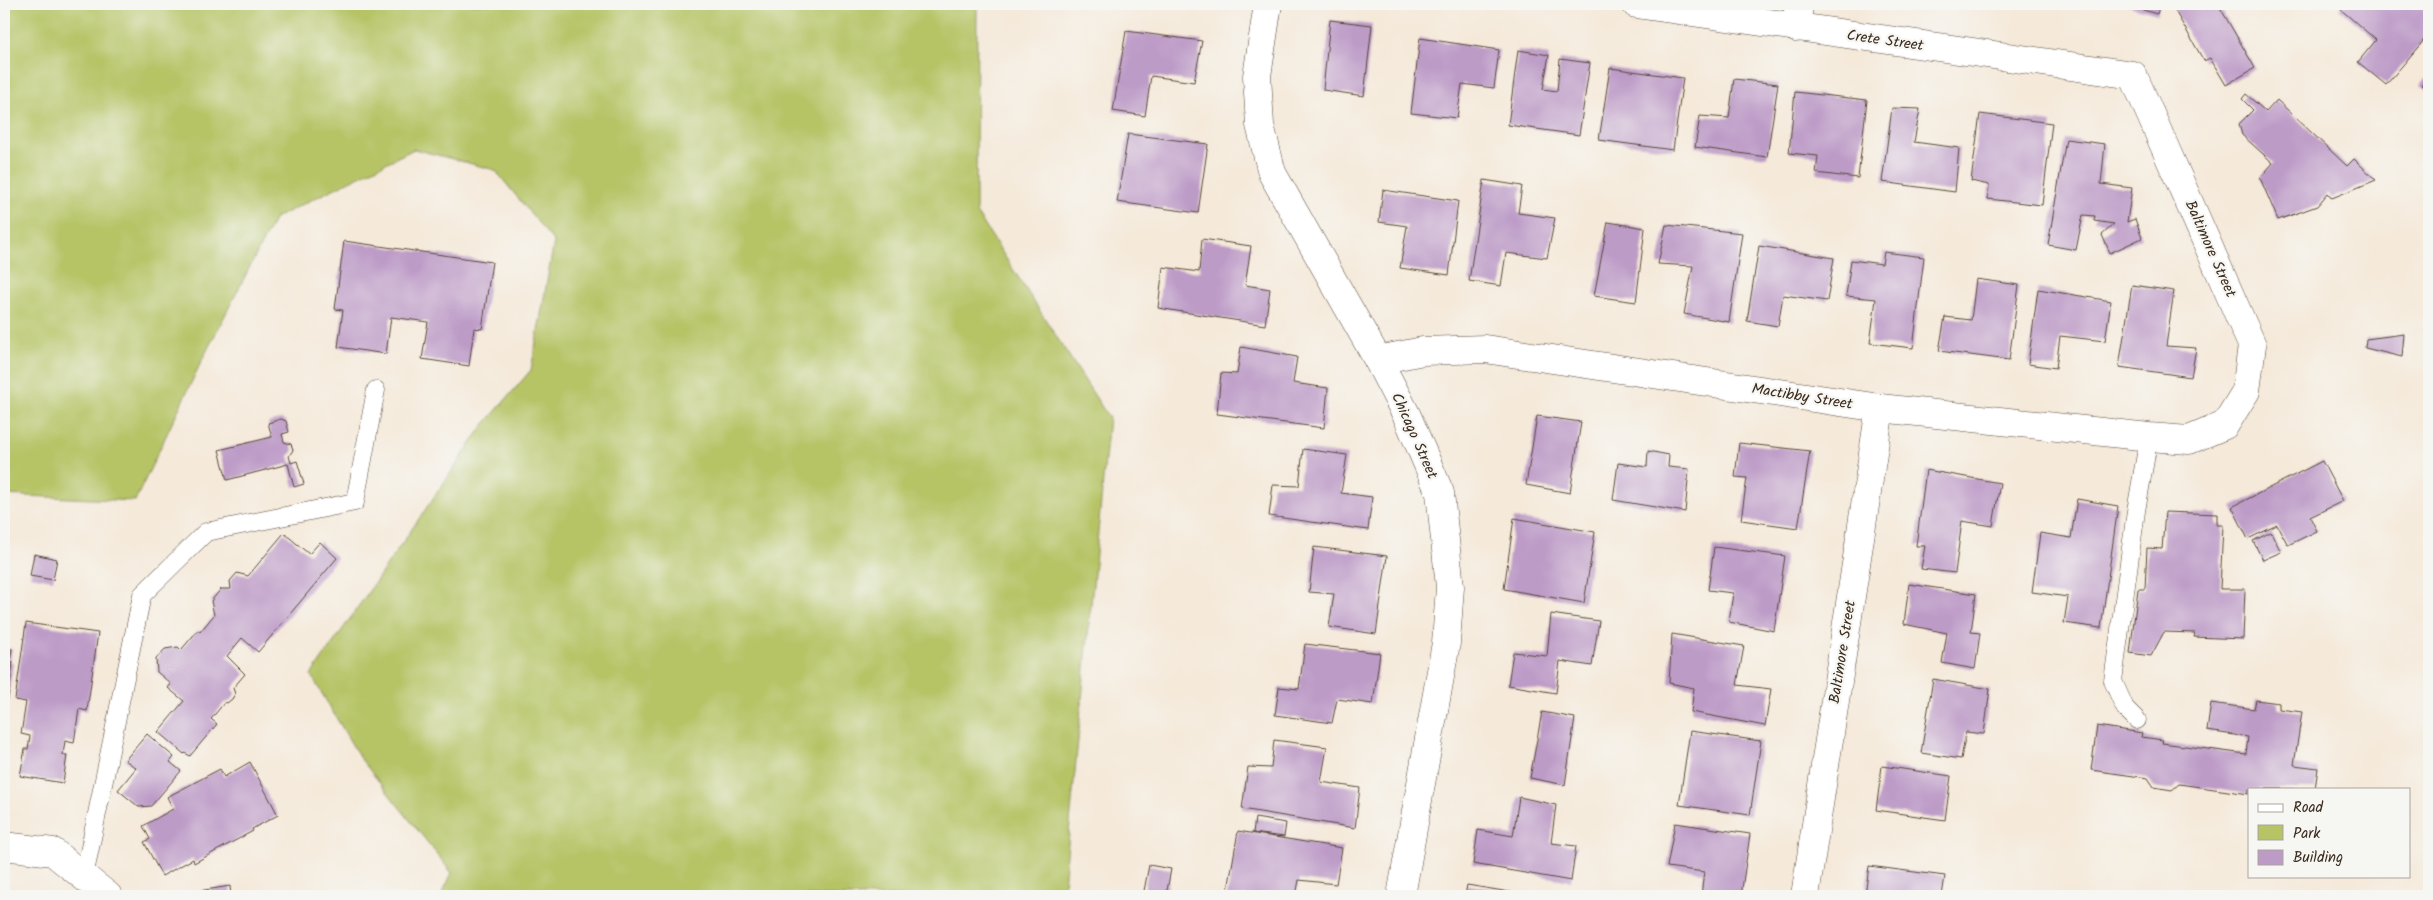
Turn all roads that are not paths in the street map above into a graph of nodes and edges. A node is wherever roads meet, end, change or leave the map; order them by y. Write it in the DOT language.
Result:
graph roads {
  1 [pos="1268,4"];
  2 [pos="1636,4"];
  3 [pos="1798,16"];
  4 [pos="2133,75"];
  5 [pos="1378,360"];
  6 [pos="376,390"];
  7 [pos="1880,408"];
  8 [pos="2225,425"];
  9 [pos="2149,437"];
  10 [pos="2137,720"];
  11 [pos="4,846"];
  12 [pos="84,877"];
  13 [pos="108,896"];
  14 [pos="1401,896"];
  15 [pos="1806,896"];
  1 -- 5 [label="street, Chicago Street"];
  2 -- 3 [label="street, Crete Street"];
  3 -- 4 [label="street, Crete Street"];
  4 -- 8 [label="street, Baltimore Street"];
  5 -- 7 [label="street, Mactibby Street"];
  5 -- 14 [label="street, Chicago Street"];
  6 -- 12 [label="lane"];
  7 -- 9 [label="street, Mactibby Street"];
  7 -- 15 [label="street, Baltimore Street"];
  8 -- 9 [label="street, Mactibby Street"];
  9 -- 10 [label="lane"];
  11 -- 12 [label="street"];
  12 -- 13 [label="street"];
}
